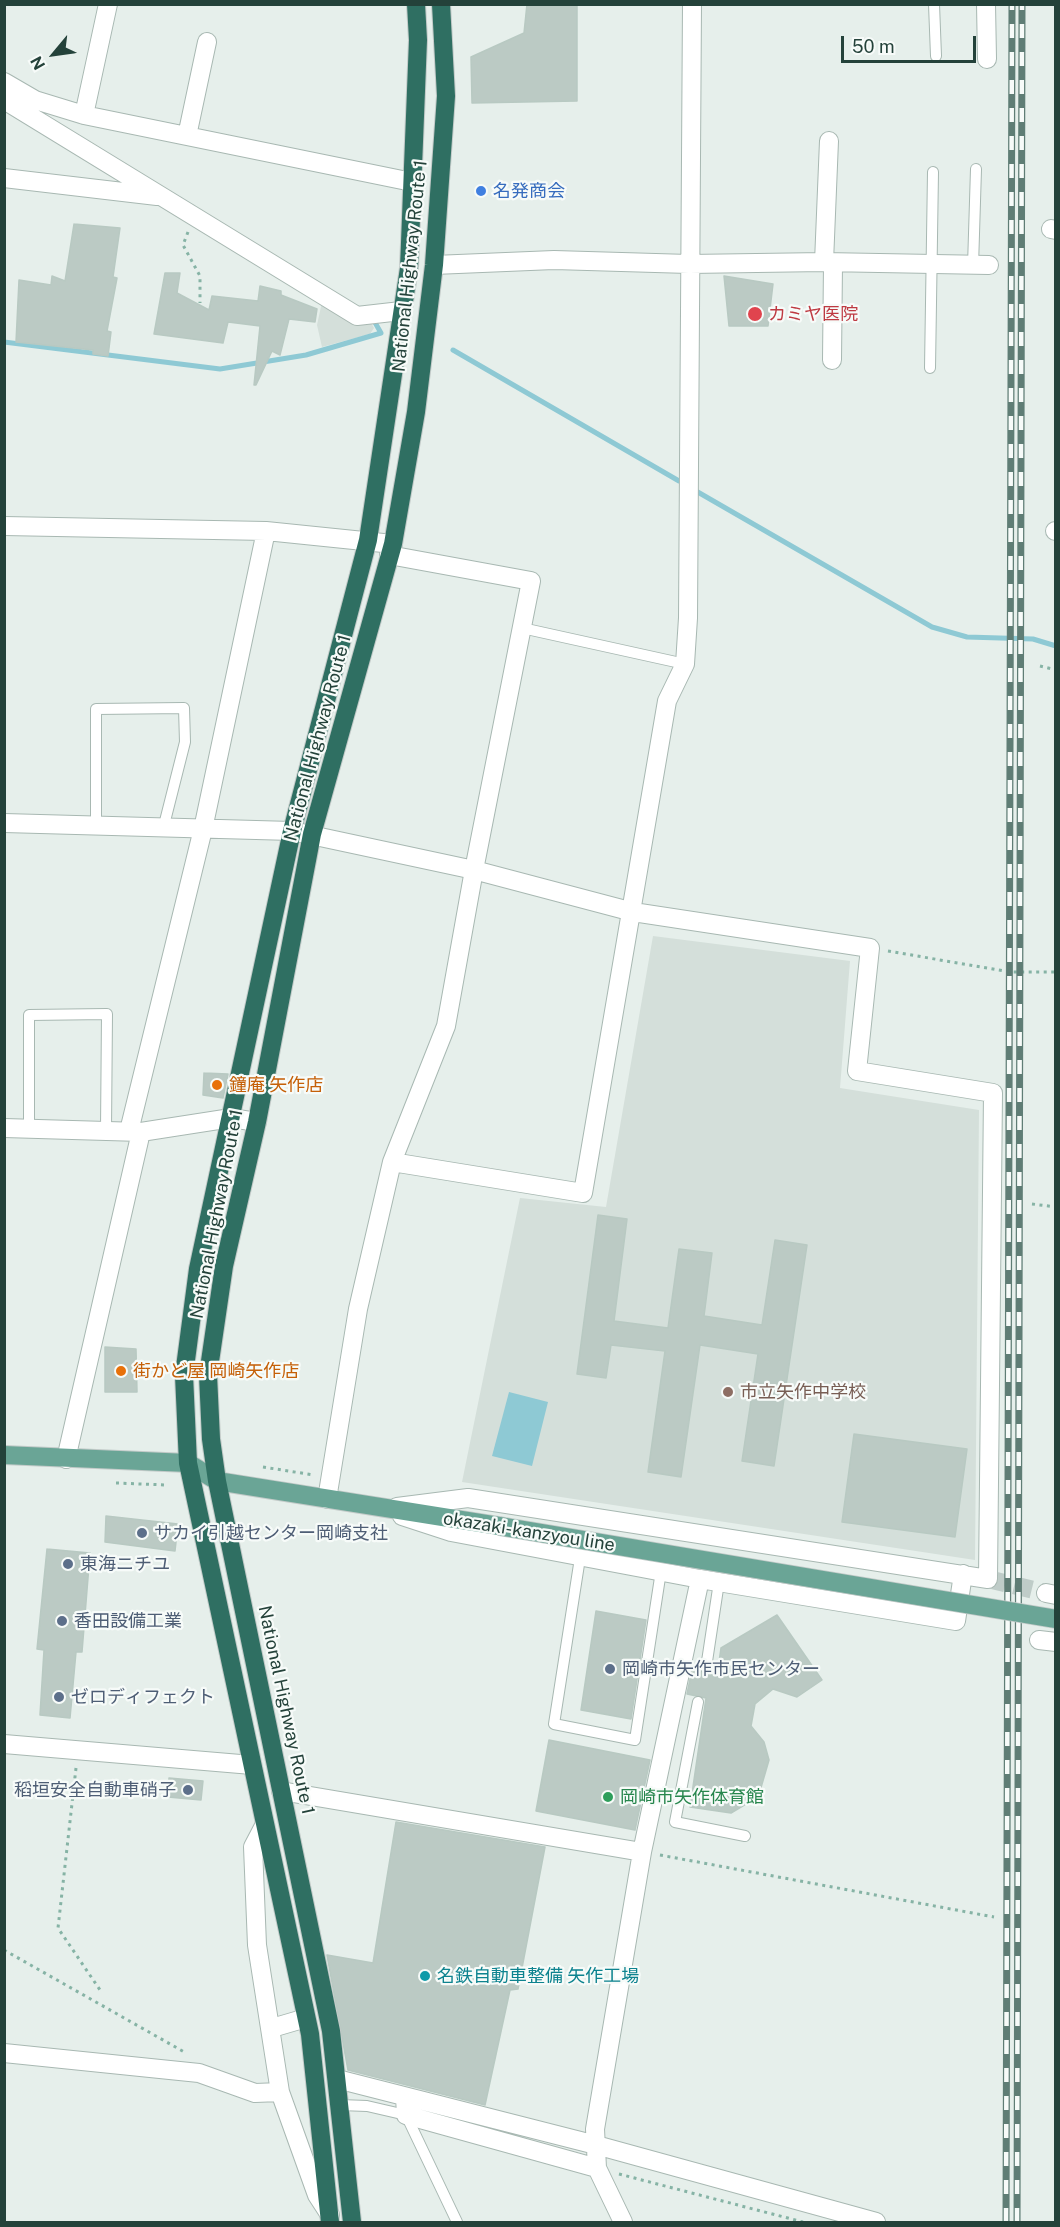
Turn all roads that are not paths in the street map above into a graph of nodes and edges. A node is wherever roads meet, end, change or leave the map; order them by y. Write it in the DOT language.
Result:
graph roads {
  1 [pos="108,4"];
  2 [pos="416,4"];
  3 [pos="441,4"];
  4 [pos="692,4"];
  5 [pos="934,4"];
  6 [pos="986,4"];
  7 [pos="207,42"];
  8 [pos="936,56"];
  9 [pos="987,59"];
  10 [pos="4,82"];
  11 [pos="4,100"];
  12 [pos="84,115"];
  13 [pos="187,136"];
  14 [pos="829,141"];
  15 [pos="976,170"];
  16 [pos="933,172"];
  17 [pos="4,178"];
  18 [pos="412,182"];
  19 [pos="164,197"];
  20 [pos="829,263"];
  21 [pos="930,263"];
  22 [pos="689,264"];
  23 [pos="434,265"];
  24 [pos="981,265"];
  25 [pos="401,310"];
  26 [pos="832,360"];
  27 [pos="930,368"];
  28 [pos="4,526"];
  29 [pos="266,531"];
  30 [pos="368,540"];
  31 [pos="391,550"];
  32 [pos="522,628"];
  33 [pos="685,664"];
  34 [pos="4,823"];
  35 [pos="96,824"];
  36 [pos="163,829"];
  37 [pos="203,829"];
  38 [pos="292,831"];
  39 [pos="312,834"];
  40 [pos="474,870"];
  41 [pos="633,912"];
  42 [pos="231,1118"];
  43 [pos="257,1122"];
  44 [pos="4,1128"];
  45 [pos="29,1129"];
  46 [pos="106,1129"];
  47 [pos="135,1132"];
  48 [pos="392,1162"];
  49 [pos="4,1455"];
  50 [pos="66,1459"];
  51 [pos="188,1463"];
  52 [pos="217,1481"];
  53 [pos="327,1499"];
  54 [pos="384,1509"];
  55 [pos="580,1558"];
  56 [pos="661,1571"];
  57 [pos="963,1575"];
  58 [pos="700,1579"];
  59 [pos="719,1582"];
  60 [pos="1056,1619"];
  61 [pos="706,1668"];
  62 [pos="698,1702"];
  63 [pos="4,1744"];
  64 [pos="252,1766"];
  65 [pos="281,1791"];
  66 [pos="264,1826"];
  67 [pos="745,1836"];
  68 [pos="642,1852"];
  69 [pos="306,2018"];
  70 [pos="272,2028"];
  71 [pos="4,2053"];
  72 [pos="337,2079"];
  73 [pos="280,2092"];
  74 [pos="405,2097"];
  75 [pos="340,2105"];
  76 [pos="406,2115"];
  77 [pos="596,2145"];
  78 [pos="597,2168"];
  79 [pos="330,2219"];
  80 [pos="352,2223"];
  81 [pos="457,2223"];
  82 [pos="623,2223"];
  83 [pos="876,2223"];
  1 -- 12 [label="street"];
  2 -- 18 [label="highway, National Highway Route 1"];
  3 -- 23 [label="highway, National Highway Route 1"];
  4 -- 22 [label="street"];
  5 -- 8 [label="lane"];
  6 -- 9 [label="street"];
  7 -- 13 [label="street"];
  10 -- 12 [label="street"];
  11 -- 19 [label="street"];
  12 -- 13 [label="street"];
  13 -- 18 [label="street"];
  14 -- 20 [label="street"];
  15 -- 24 [label="lane"];
  16 -- 21 [label="lane"];
  17 -- 19 [label="street"];
  18 -- 25 [label="highway, National Highway Route 1"];
  19 -- 25 [label="street"];
  20 -- 21 [label="street"];
  20 -- 22 [label="street"];
  20 -- 26 [label="street"];
  21 -- 24 [label="street"];
  21 -- 27 [label="lane"];
  22 -- 23 [label="street"];
  22 -- 33 [label="street"];
  23 -- 31 [label="highway, National Highway Route 1"];
  25 -- 30 [label="highway, National Highway Route 1"];
  28 -- 29 [label="street"];
  29 -- 30 [label="street"];
  29 -- 37 [label="street"];
  30 -- 31 [label="street"];
  30 -- 38 [label="highway, National Highway Route 1"];
  31 -- 32 [label="street"];
  31 -- 39 [label="highway, National Highway Route 1"];
  32 -- 33 [label="lane"];
  32 -- 40 [label="street"];
  33 -- 41 [label="street"];
  34 -- 35 [label="street"];
  35 -- 36 [label="street"];
  35 -- 36 [label="lane"];
  36 -- 37 [label="street"];
  37 -- 38 [label="street"];
  37 -- 47 [label="street"];
  38 -- 39 [label="street"];
  38 -- 42 [label="highway, National Highway Route 1"];
  39 -- 40 [label="street"];
  39 -- 43 [label="highway, National Highway Route 1"];
  40 -- 41 [label="street"];
  40 -- 48 [label="street"];
  41 -- 48 [label="street"];
  41 -- 57 [label="street"];
  42 -- 43 [label="street"];
  42 -- 47 [label="street"];
  42 -- 51 [label="highway, National Highway Route 1"];
  43 -- 52 [label="highway, National Highway Route 1"];
  44 -- 45 [label="street"];
  45 -- 46 [label="street"];
  45 -- 46 [label="lane"];
  46 -- 47 [label="street"];
  47 -- 50 [label="street"];
  48 -- 53 [label="street"];
  49 -- 50 [label="main road, okazaki-kanzyou line"];
  50 -- 51 [label="main road, okazaki-kanzyou line"];
  51 -- 52 [label="main road, okazaki-kanzyou line"];
  51 -- 64 [label="highway, National Highway Route 1"];
  52 -- 53 [label="main road, okazaki-kanzyou line"];
  52 -- 65 [label="highway, National Highway Route 1"];
  53 -- 54 [label="main road, okazaki-kanzyou line"];
  54 -- 55 [label="street"];
  54 -- 57 [label="street"];
  54 -- 60 [label="main road, okazaki-kanzyou line, bridge"];
  55 -- 56 [label="street"];
  55 -- 56 [label="lane"];
  56 -- 58 [label="street"];
  57 -- 59 [label="street"];
  58 -- 59 [label="street"];
  58 -- 68 [label="street"];
  59 -- 61 [label="lane"];
  62 -- 67 [label="lane"];
  63 -- 64 [label="street"];
  64 -- 66 [label="highway, National Highway Route 1"];
  65 -- 68 [label="street"];
  65 -- 72 [label="highway, National Highway Route 1"];
  66 -- 69 [label="highway, National Highway Route 1"];
  66 -- 70 [label="street"];
  68 -- 77 [label="street"];
  69 -- 70 [label="street"];
  69 -- 79 [label="highway, National Highway Route 1"];
  70 -- 73 [label="street"];
  71 -- 73 [label="street"];
  72 -- 74 [label="street"];
  72 -- 75 [label="highway, National Highway Route 1"];
  73 -- 79 [label="street"];
  74 -- 76 [label="street"];
  74 -- 77 [label="street"];
  75 -- 76 [label="lane"];
  75 -- 80 [label="highway, National Highway Route 1"];
  76 -- 78 [label="street"];
  76 -- 81 [label="lane"];
  77 -- 78 [label="street"];
  77 -- 83 [label="street"];
  78 -- 82 [label="street"];
}
